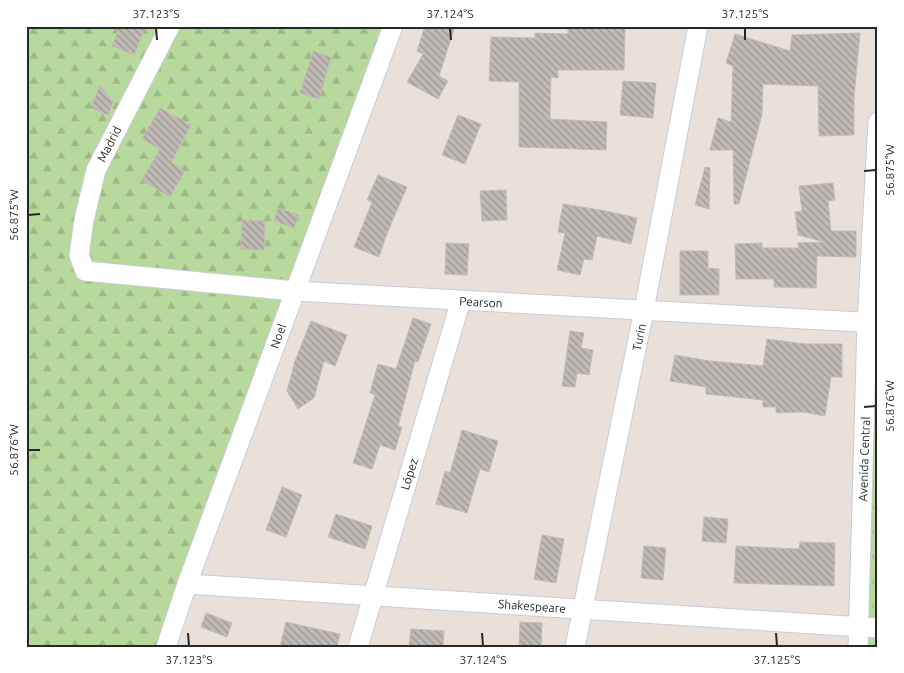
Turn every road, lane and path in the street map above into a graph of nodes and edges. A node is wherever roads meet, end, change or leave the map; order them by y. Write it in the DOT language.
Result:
graph roads {
  1 [pos="170,26"];
  2 [pos="393,26"];
  3 [pos="698,26"];
  4 [pos="878,122"];
  5 [pos="85,271"];
  6 [pos="295,291"];
  7 [pos="461,300"];
  8 [pos="644,310"];
  9 [pos="873,323"];
  10 [pos="187,584"];
  11 [pos="373,596"];
  12 [pos="582,609"];
  13 [pos="859,627"];
  14 [pos="878,628"];
  15 [pos="166,647"];
  16 [pos="358,647"];
  17 [pos="575,647"];
  18 [pos="858,647"];
  1 -- 5 [label="street, Madrid"];
  2 -- 6 [label="street, Noel"];
  3 -- 8 [label="street, Turin"];
  4 -- 9 [label="street, Avenida Central"];
  5 -- 6 [label="street, Pearson"];
  6 -- 7 [label="street, Pearson"];
  6 -- 10 [label="street, Noel"];
  7 -- 8 [label="street, Pearson"];
  7 -- 11 [label="street, López"];
  8 -- 9 [label="street, Pearson"];
  8 -- 12 [label="street, Turin"];
  9 -- 13 [label="street, Avenida Central"];
  10 -- 11 [label="street, Shakespeare"];
  10 -- 15 [label="street, Noel"];
  11 -- 12 [label="street, Shakespeare"];
  11 -- 16 [label="street, López"];
  12 -- 13 [label="street, Shakespeare"];
  12 -- 17 [label="street, Turin"];
  13 -- 14 [label="street, Shakespeare"];
  13 -- 18 [label="street, Avenida Central"];
}
